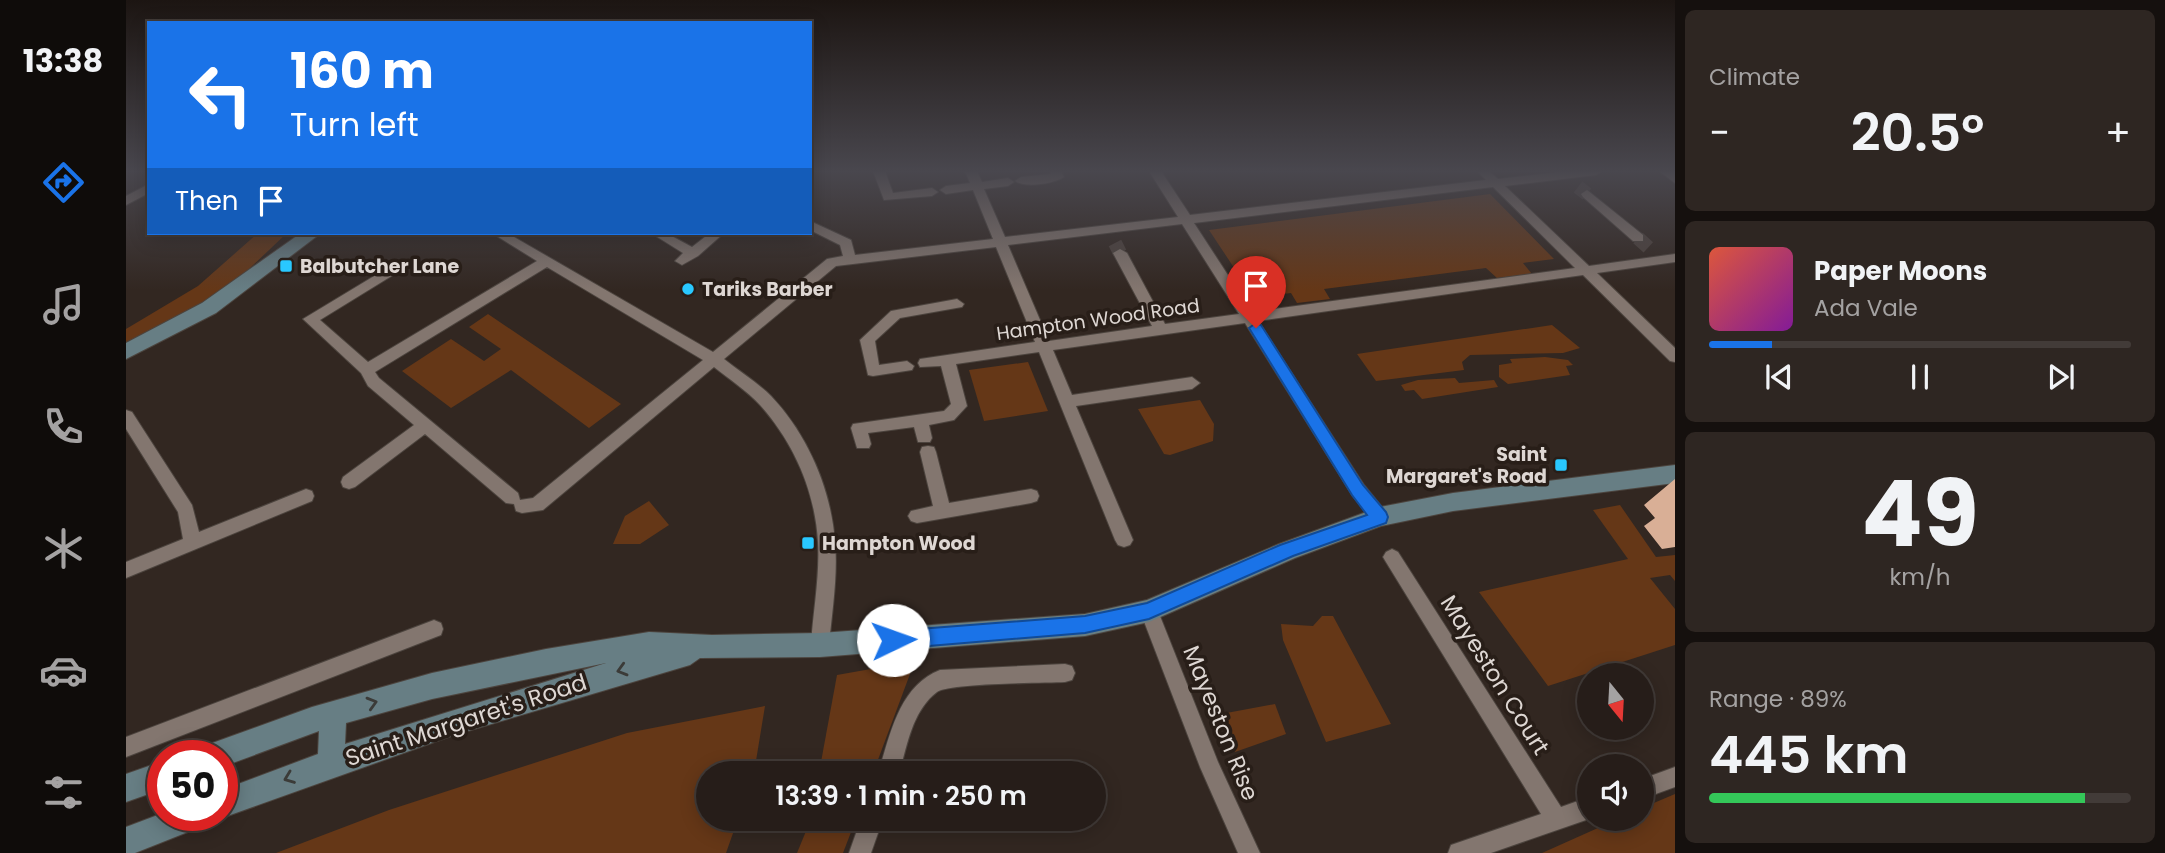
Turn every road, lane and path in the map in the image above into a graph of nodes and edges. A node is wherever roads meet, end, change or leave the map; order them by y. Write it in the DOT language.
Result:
graph roads {
  1 [pos="989,211"];
  2 [pos="1181,211"];
  3 [pos="1266,211"];
  4 [pos="1524,211"];
  5 [pos="1607,211"];
  6 [pos="1187,220"];
  7 [pos="812,226"];
  8 [pos="1108,229"];
  9 [pos="309,235"];
  10 [pos="502,235"];
  11 [pos="660,235"];
  12 [pos="716,235"];
  13 [pos="1638,238"];
  14 [pos="1002,242"];
  15 [pos="1650,249"];
  16 [pos="1668,258"];
  17 [pos="850,260"];
  18 [pos="547,261"];
  19 [pos="404,264"];
  20 [pos="1587,272"];
  21 [pos="957,304"];
  22 [pos="1249,318"];
  23 [pos="1161,330"];
  24 [pos="1044,346"];
  25 [pos="126,352"];
  26 [pos="1675,357"];
  27 [pos="714,359"];
  28 [pos="947,360"];
  29 [pos="925,363"];
  30 [pos="907,366"];
  31 [pos="367,370"];
  32 [pos="1192,383"];
  33 [pos="1067,402"];
  34 [pos="126,416"];
  35 [pos="920,420"];
  36 [pos="424,426"];
  37 [pos="863,444"];
  38 [pos="1675,474"];
  39 [pos="349,482"];
  40 [pos="306,496"];
  41 [pos="1031,496"];
  42 [pos="943,512"];
  43 [pos="917,516"];
  44 [pos="1380,517"];
  45 [pos="1124,540"];
  46 [pos="193,542"];
  47 [pos="1392,557"];
  48 [pos="126,570"];
  49 [pos="1149,611"];
  50 [pos="434,629"];
  51 [pos="820,645"];
  52 [pos="712,647"];
  53 [pos="1065,673"];
  54 [pos="333,715"];
  55 [pos="126,747"];
  56 [pos="238,748"];
  57 [pos="893,761"];
  58 [pos="331,763"];
  59 [pos="1675,777"];
  60 [pos="147,781"];
  61 [pos="1654,785"];
  62 [pos="126,788"];
  63 [pos="238,798"];
  64 [pos="1577,812"];
  65 [pos="1557,820"];
  66 [pos="154,831"];
  67 [pos="868,831"];
  68 [pos="126,842"];
  69 [pos="860,853"];
  70 [pos="1249,853"];
  71 [pos="1459,853"];
  1 -- 14 [label="street"];
  2 -- 6 [label="street"];
  3 -- 6 [label="street"];
  4 -- 20 [label="street"];
  5 -- 13 [label="street"];
  6 -- 8 [label="street"];
  6 -- 22 [label="street"];
  7 -- 17 [label="street"];
  8 -- 14 [label="street"];
  8 -- 23 [label="street"];
  9 -- 25 [label="main road"];
  10 -- 18 [label="street"];
  11 -- 12 [label="street"];
  14 -- 17 [label="street"];
  14 -- 24 [label="street"];
  15 -- 16 [label="street"];
  16 -- 20 [label="street, Hampton Wood Road"];
  17 -- 27 [label="street"];
  18 -- 27 [label="street"];
  18 -- 31 [label="street"];
  19 -- 31 [label="street"];
  20 -- 22 [label="street, Hampton Wood Road"];
  20 -- 26 [label="street"];
  21 -- 30 [label="street"];
  22 -- 23 [label="street, Hampton Wood Road"];
  22 -- 44 [label="street"];
  23 -- 24 [label="street, Hampton Wood Road"];
  24 -- 28 [label="street, Hampton Wood Road"];
  24 -- 33 [label="street"];
  27 -- 36 [label="street"];
  27 -- 51 [label="street"];
  28 -- 29 [label="street"];
  28 -- 35 [label="street"];
  31 -- 36 [label="street"];
  32 -- 33 [label="street"];
  33 -- 45 [label="street"];
  34 -- 46 [label="street"];
  35 -- 37 [label="street"];
  35 -- 42 [label="street"];
  36 -- 39 [label="street"];
  38 -- 44 [label="main road, Saint Margaret's Road"];
  40 -- 46 [label="street"];
  41 -- 42 [label="street"];
  42 -- 43 [label="street"];
  44 -- 49 [label="main road, Saint Margaret's Road"];
  46 -- 48 [label="street"];
  47 -- 65 [label="street, Mayeston Court"];
  49 -- 51 [label="main road, Saint Margaret's Road"];
  49 -- 70 [label="street, Mayeston Rise"];
  50 -- 55 [label="street"];
  51 -- 52 [label="main road, Saint Margaret's Road"];
  54 -- 52 [label="main road, Saint Margaret's Road, one-way"];
  52 -- 58 [label="main road, Saint Margaret's Road, one-way"];
  53 -- 57 [label="street"];
  54 -- 56 [label="main road, Saint Margaret's Road"];
  54 -- 58 [label="main road"];
  58 -- 63 [label="main road, Saint Margaret's Road, one-way"];
  59 -- 61 [label="street"];
  60 -- 62 [label="main road"];
  64 -- 65 [label="street"];
  65 -- 71 [label="street"];
  66 -- 68 [label="main road"];
  67 -- 69 [label="street"];
}
